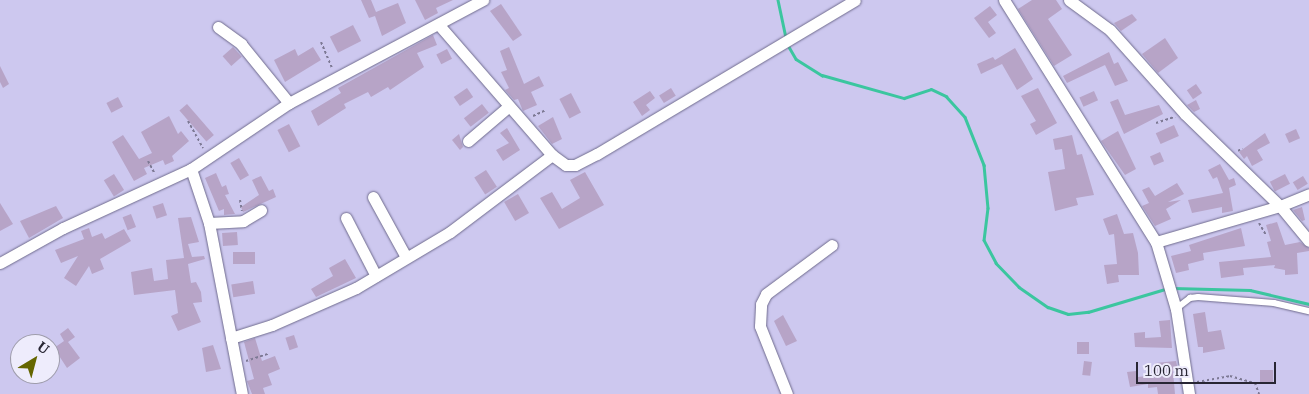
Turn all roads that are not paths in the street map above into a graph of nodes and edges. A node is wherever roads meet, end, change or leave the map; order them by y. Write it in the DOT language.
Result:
graph roads {
  1 [pos="483,0"];
  2 [pos="855,0"];
  3 [pos="1004,0"];
  4 [pos="1069,0"];
  5 [pos="439,25"];
  6 [pos="218,27"];
  7 [pos="289,104"];
  8 [pos="508,107"];
  9 [pos="468,141"];
  10 [pos="552,156"];
  11 [pos="191,169"];
  12 [pos="1309,194"];
  13 [pos="373,197"];
  14 [pos="1280,206"];
  15 [pos="261,210"];
  16 [pos="346,218"];
  17 [pos="209,223"];
  18 [pos="1309,241"];
  19 [pos="1156,242"];
  20 [pos="832,245"];
  21 [pos="406,257"];
  22 [pos="0,263"];
  23 [pos="376,276"];
  24 [pos="1175,306"];
  25 [pos="1309,311"];
  26 [pos="232,338"];
  27 [pos="1188,389"];
  28 [pos="242,394"];
  29 [pos="787,394"];
  1 -- 5 [label="street"];
  2 -- 10 [label="street"];
  3 -- 19 [label="street"];
  4 -- 14 [label="street"];
  5 -- 7 [label="street"];
  5 -- 8 [label="street"];
  6 -- 7 [label="street"];
  7 -- 11 [label="street"];
  8 -- 9 [label="street"];
  8 -- 10 [label="street"];
  10 -- 21 [label="street"];
  11 -- 17 [label="street"];
  11 -- 22 [label="street"];
  12 -- 14 [label="street"];
  13 -- 21 [label="street"];
  14 -- 18 [label="street"];
  14 -- 19 [label="street"];
  15 -- 17 [label="street"];
  16 -- 23 [label="street"];
  17 -- 26 [label="street"];
  19 -- 24 [label="street"];
  20 -- 29 [label="street"];
  21 -- 23 [label="street"];
  23 -- 26 [label="street"];
  24 -- 25 [label="lane"];
  24 -- 27 [label="street"];
  26 -- 28 [label="street"];
}
